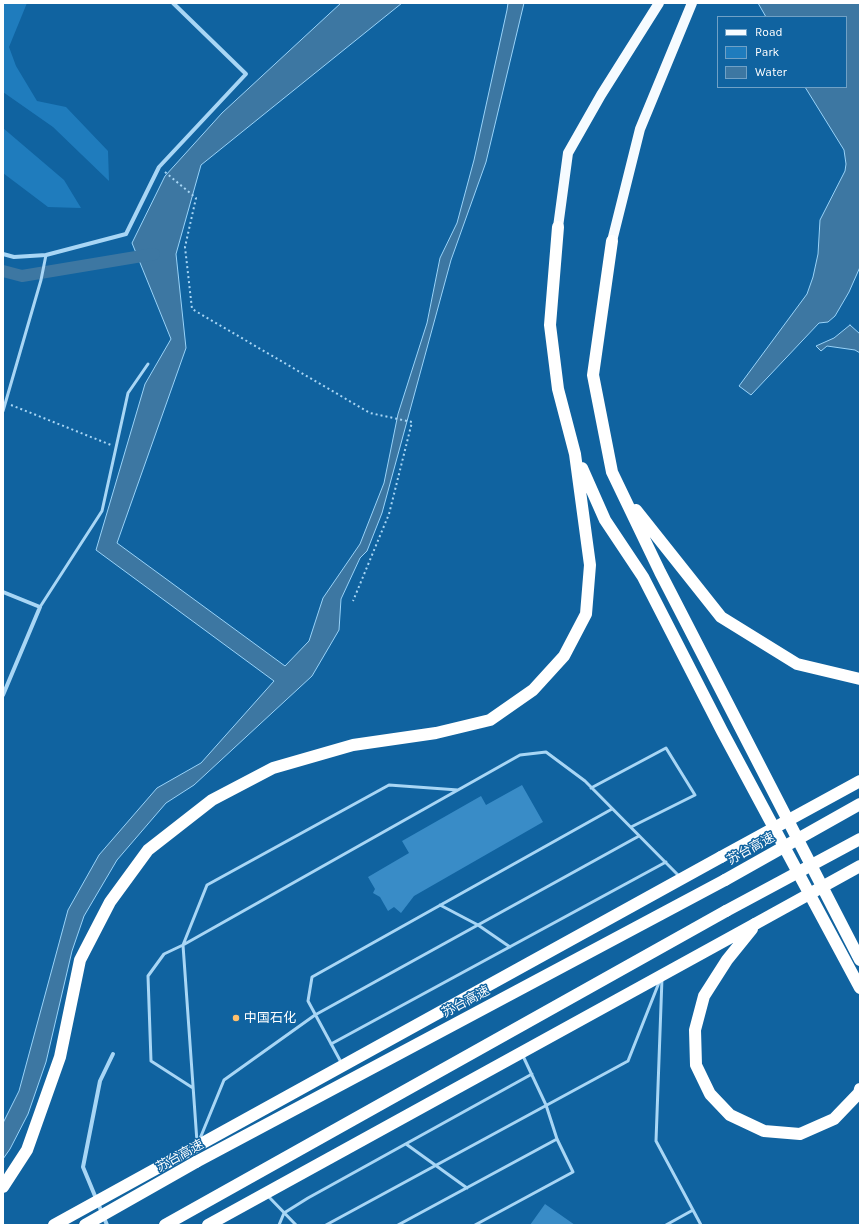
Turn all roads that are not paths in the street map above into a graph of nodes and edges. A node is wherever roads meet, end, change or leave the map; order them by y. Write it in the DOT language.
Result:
graph roads {
  1 [pos="173,3"];
  2 [pos="659,3"];
  3 [pos="692,3"];
  4 [pos="558,227"];
  5 [pos="612,242"];
  6 [pos="3,254"];
  7 [pos="46,254"];
  8 [pos="148,364"];
  9 [pos="3,411"];
  10 [pos="575,454"];
  11 [pos="623,494"];
  12 [pos="3,592"];
  13 [pos="40,607"];
  14 [pos="860,679"];
  15 [pos="3,695"];
  16 [pos="860,780"];
  17 [pos="591,788"];
  18 [pos="458,790"];
  19 [pos="860,804"];
  20 [pos="612,808"];
  21 [pos="631,827"];
  22 [pos="639,836"];
  23 [pos="860,839"];
  24 [pos="666,862"];
  25 [pos="860,866"];
  26 [pos="681,878"];
  27 [pos="440,904"];
  28 [pos="755,924"];
  29 [pos="478,925"];
  30 [pos="183,945"];
  31 [pos="510,947"];
  32 [pos="860,960"];
  33 [pos="663,974"];
  34 [pos="860,988"];
  35 [pos="315,1015"];
  36 [pos="331,1044"];
  37 [pos="521,1052"];
  38 [pos="113,1054"];
  39 [pos="343,1066"];
  40 [pos="532,1074"];
  41 [pos="193,1088"];
  42 [pos="860,1089"];
  43 [pos="546,1105"];
  44 [pos="557,1138"];
  45 [pos="406,1144"];
  46 [pos="194,1148"];
  47 [pos="436,1165"];
  48 [pos="3,1188"];
  49 [pos="467,1188"];
  50 [pos="265,1193"];
  51 [pos="693,1210"];
  52 [pos="284,1213"];
  53 [pos="54,1225"];
  54 [pos="85,1225"];
  55 [pos="107,1225"];
  56 [pos="165,1225"];
  57 [pos="208,1225"];
  58 [pos="279,1225"];
  59 [pos="296,1225"];
  60 [pos="326,1225"];
  61 [pos="398,1225"];
  62 [pos="475,1225"];
  63 [pos="666,1225"];
  64 [pos="701,1225"];
  1 -- 7 [label="street"];
  2 -- 4 [label="main road"];
  3 -- 5 [label="main road"];
  4 -- 10 [label="highway"];
  5 -- 11 [label="highway"];
  6 -- 7 [label="street"];
  7 -- 9 [label="lane"];
  8 -- 13 [label="lane"];
  10 -- 34 [label="highway"];
  10 -- 48 [label="highway"];
  11 -- 14 [label="highway"];
  11 -- 32 [label="highway"];
  12 -- 13 [label="street"];
  13 -- 15 [label="street"];
  16 -- 26 [label="highway, bridge"];
  17 -- 18 [label="lane"];
  17 -- 20 [label="lane"];
  17 -- 21 [label="lane"];
  18 -- 30 [label="lane"];
  18 -- 30 [label="lane"];
  19 -- 54 [label="highway, 苏台高速, bridge"];
  20 -- 21 [label="lane"];
  20 -- 27 [label="lane"];
  21 -- 22 [label="lane"];
  22 -- 24 [label="lane"];
  22 -- 29 [label="lane"];
  23 -- 56 [label="highway, bridge"];
  24 -- 26 [label="lane"];
  24 -- 31 [label="lane"];
  25 -- 28 [label="highway, bridge"];
  26 -- 39 [label="highway"];
  27 -- 29 [label="lane"];
  27 -- 35 [label="lane"];
  28 -- 33 [label="highway"];
  28 -- 42 [label="highway"];
  29 -- 31 [label="lane"];
  29 -- 35 [label="lane"];
  30 -- 41 [label="lane"];
  30 -- 41 [label="lane"];
  31 -- 36 [label="lane"];
  33 -- 37 [label="highway"];
  33 -- 43 [label="lane"];
  33 -- 51 [label="lane"];
  35 -- 36 [label="lane"];
  35 -- 46 [label="lane"];
  36 -- 39 [label="lane"];
  37 -- 40 [label="lane"];
  37 -- 50 [label="highway"];
  38 -- 55 [label="street"];
  39 -- 46 [label="highway"];
  40 -- 43 [label="lane"];
  40 -- 45 [label="lane"];
  41 -- 46 [label="lane"];
  43 -- 44 [label="lane"];
  43 -- 47 [label="lane"];
  44 -- 49 [label="lane"];
  44 -- 62 [label="lane"];
  45 -- 47 [label="lane"];
  45 -- 52 [label="lane"];
  46 -- 53 [label="highway, bridge"];
  47 -- 49 [label="lane"];
  47 -- 60 [label="lane"];
  49 -- 61 [label="lane"];
  50 -- 52 [label="lane"];
  50 -- 57 [label="highway"];
  51 -- 63 [label="lane"];
  51 -- 64 [label="lane"];
  52 -- 58 [label="lane"];
  52 -- 59 [label="lane"];
}
